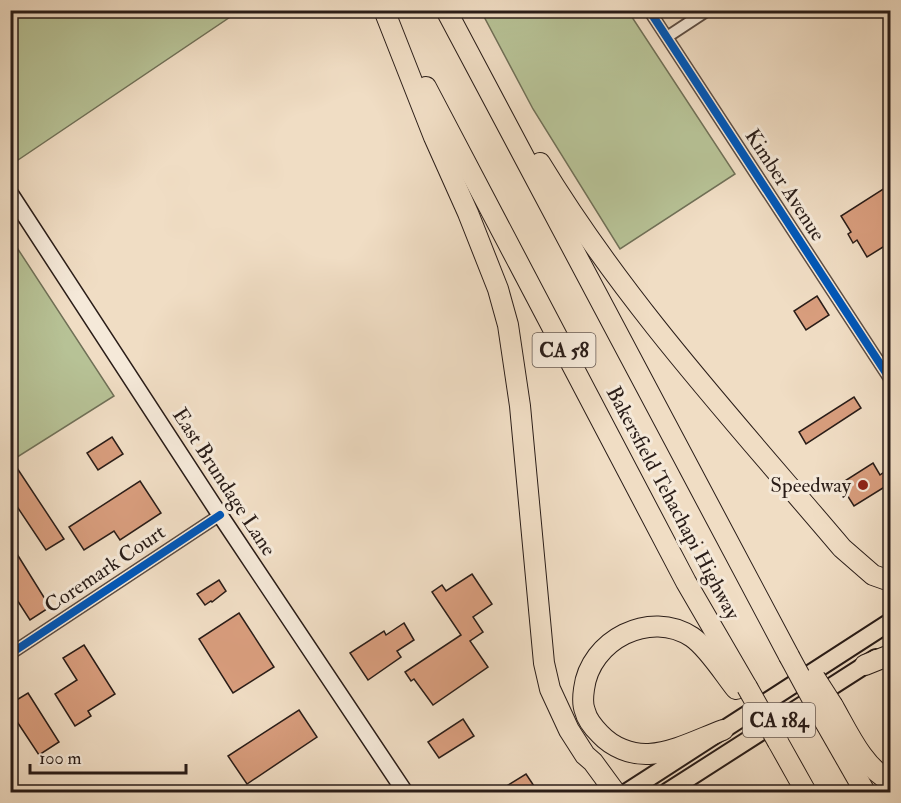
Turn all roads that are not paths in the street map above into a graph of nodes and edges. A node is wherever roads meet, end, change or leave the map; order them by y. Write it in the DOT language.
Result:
graph roads {
  1 [pos="385,10"];
  2 [pos="447,10"];
  3 [pos="649,10"];
  4 [pos="708,10"];
  5 [pos="667,37"];
  6 [pos="10,193"];
  7 [pos="891,380"];
  8 [pos="219,515"];
  9 [pos="891,581"];
  10 [pos="891,622"];
  11 [pos="891,648"];
  12 [pos="10,654"];
  13 [pos="891,655"];
  14 [pos="865,665"];
  15 [pos="743,690"];
  16 [pos="827,711"];
  17 [pos="723,730"];
  18 [pos="585,755"];
  19 [pos="891,781"];
  20 [pos="405,792"];
  21 [pos="597,792"];
  22 [pos="615,792"];
  23 [pos="627,792"];
  24 [pos="667,792"];
  25 [pos="807,792"];
  26 [pos="865,792"];
  1 -- 15 [label="highway, Bakersfield Tehachapi Highway / CA 58"];
  1 -- 18 [label="highway"];
  2 -- 9 [label="highway"];
  2 -- 16 [label="highway, Bakersfield Tehachapi Highway / CA 58, bridge"];
  3 -- 5 [label="street, Kimber Avenue"];
  4 -- 5 [label="street"];
  5 -- 7 [label="street, Kimber Avenue"];
  6 -- 8 [label="main road, East Brundage Lane"];
  8 -- 12 [label="street, Coremark Court"];
  8 -- 20 [label="main road, East Brundage Lane"];
  10 -- 17 [label="main road, CA 184"];
  11 -- 14 [label="main road, CA 184"];
  13 -- 14 [label="highway"];
  14 -- 24 [label="main road, CA 184"];
  15 -- 17 [label="highway"];
  15 -- 25 [label="highway, bridge"];
  16 -- 19 [label="highway"];
  16 -- 26 [label="highway, Bakersfield Tehachapi Highway / CA 58"];
  17 -- 23 [label="main road, CA 184"];
  18 -- 21 [label="highway"];
  18 -- 22 [label="highway"];
}
